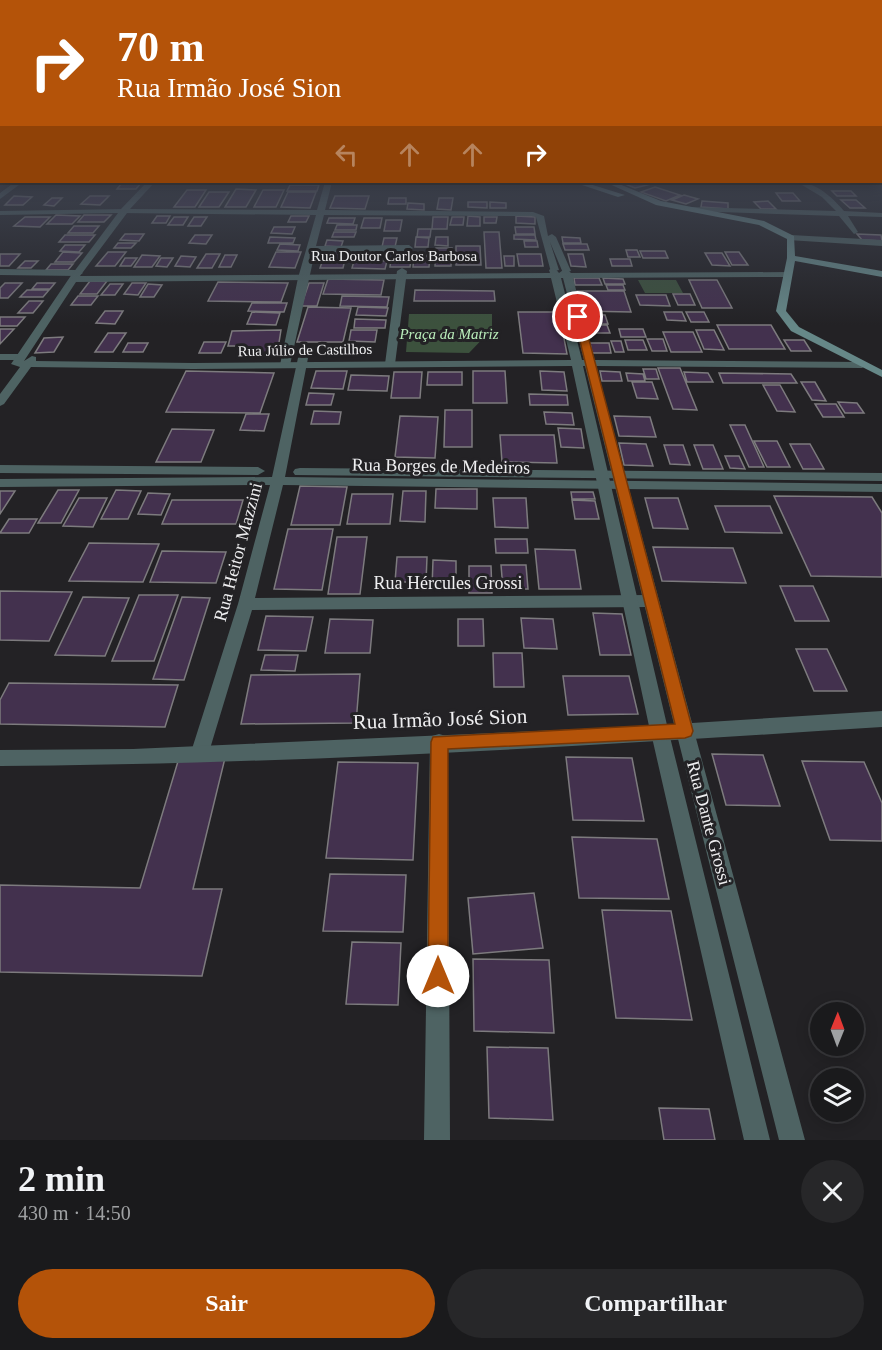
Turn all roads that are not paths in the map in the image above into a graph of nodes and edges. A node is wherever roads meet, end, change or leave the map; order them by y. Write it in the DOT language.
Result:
graph roads {
  1 [pos="119,218"];
  2 [pos="319,218"];
  3 [pos="541,218"];
  4 [pos="737,218"];
  5 [pos="846,218"];
  6 [pos="854,232"];
  7 [pos="791,238"];
  8 [pos="882,243"];
  9 [pos="409,248"];
  10 [pos="311,249"];
  11 [pos="788,267"];
  12 [pos="561,273"];
  13 [pos="401,274"];
  14 [pos="882,274"];
  15 [pos="1,275"];
  16 [pos="304,275"];
  17 [pos="76,276"];
  18 [pos="0,357"];
  19 [pos="849,358"];
  20 [pos="25,360"];
  21 [pos="583,360"];
  22 [pos="391,361"];
  23 [pos="286,362"];
  24 [pos="302,362"];
  25 [pos="707,362"];
  26 [pos="0,364"];
  27 [pos="862,365"];
  28 [pos="882,374"];
  29 [pos="0,402"];
  30 [pos="0,469"];
  31 [pos="278,476"];
  32 [pos="882,477"];
  33 [pos="603,479"];
  34 [pos="620,479"];
  35 [pos="845,482"];
  36 [pos="0,483"];
  37 [pos="882,488"];
  38 [pos="630,601"];
  39 [pos="650,601"];
  40 [pos="246,604"];
  41 [pos="881,720"];
  42 [pos="685,731"];
  43 [pos="660,734"];
  44 [pos="439,742"];
  45 [pos="200,752"];
  46 [pos="0,758"];
  47 [pos="437,1140"];
  48 [pos="757,1140"];
  49 [pos="792,1140"];
  1 -- 17 [label="street"];
  2 -- 10 [label="street"];
  3 -- 12 [label="street, Rua Dante Grossi"];
  4 -- 7 [label="main road"];
  5 -- 6 [label="street"];
  7 -- 8 [label="street"];
  7 -- 11 [label="main road"];
  9 -- 10 [label="street"];
  10 -- 16 [label="street"];
  11 -- 12 [label="street, Rua Doutor Carlos Barbosa"];
  11 -- 14 [label="main road"];
  11 -- 19 [label="main road"];
  12 -- 13 [label="street, Rua Doutor Carlos Barbosa"];
  12 -- 21 [label="street, Rua Dante Grossi"];
  13 -- 16 [label="street, Rua Doutor Carlos Barbosa"];
  13 -- 22 [label="street"];
  15 -- 17 [label="street, Rua Doutor Carlos Barbosa"];
  16 -- 17 [label="street, Rua Doutor Carlos Barbosa"];
  16 -- 23 [label="street"];
  17 -- 20 [label="street"];
  18 -- 20 [label="street, Rua Júlio de Castilhos"];
  19 -- 25 [label="street, Rua Júlio de Castilhos"];
  19 -- 27 [label="main road"];
  20 -- 23 [label="street, Rua Júlio de Castilhos"];
  20 -- 26 [label="street, Rua Júlio de Castilhos"];
  20 -- 29 [label="street"];
  21 -- 22 [label="street, Rua Júlio de Castilhos"];
  21 -- 25 [label="street, Rua Júlio de Castilhos"];
  21 -- 33 [label="street, Rua Dante Grossi"];
  21 -- 34 [label="street, Rua Dante Grossi"];
  22 -- 24 [label="street, Rua Júlio de Castilhos"];
  23 -- 24 [label="street, Rua Júlio de Castilhos"];
  24 -- 31 [label="street, Rua Heitor Mazzini"];
  25 -- 27 [label="street, Rua Júlio de Castilhos"];
  27 -- 28 [label="main road"];
  30 -- 31 [label="street, Rua Borges de Medeiros"];
  31 -- 33 [label="street, Rua Borges de Medeiros"];
  31 -- 36 [label="street, Rua Borges de Medeiros"];
  31 -- 40 [label="street, Rua Heitor Mazzini"];
  32 -- 35 [label="street, Rua Borges de Medeiros"];
  33 -- 34 [label="street, Rua Borges de Medeiros"];
  33 -- 38 [label="street, Rua Dante Grossi"];
  34 -- 35 [label="street, Rua Borges de Medeiros"];
  34 -- 39 [label="street, Rua Dante Grossi"];
  35 -- 37 [label="street, Rua Borges de Medeiros"];
  38 -- 39 [label="street, Rua Hércules Grossi"];
  38 -- 40 [label="street, Rua Hércules Grossi"];
  38 -- 43 [label="street, Rua Dante Grossi"];
  39 -- 42 [label="street, Rua Dante Grossi"];
  40 -- 45 [label="street, Rua Heitor Mazzini"];
  41 -- 42 [label="street, Rua Irmão José Sion"];
  42 -- 43 [label="street, Rua Irmão José Sion"];
  42 -- 49 [label="street, Rua Dante Grossi"];
  43 -- 44 [label="street, Rua Irmão José Sion"];
  43 -- 48 [label="street, Rua Dante Grossi"];
  44 -- 45 [label="street, Rua Irmão José Sion"];
  44 -- 47 [label="street"];
  45 -- 46 [label="street, Rua Irmão José Sion"];
}
